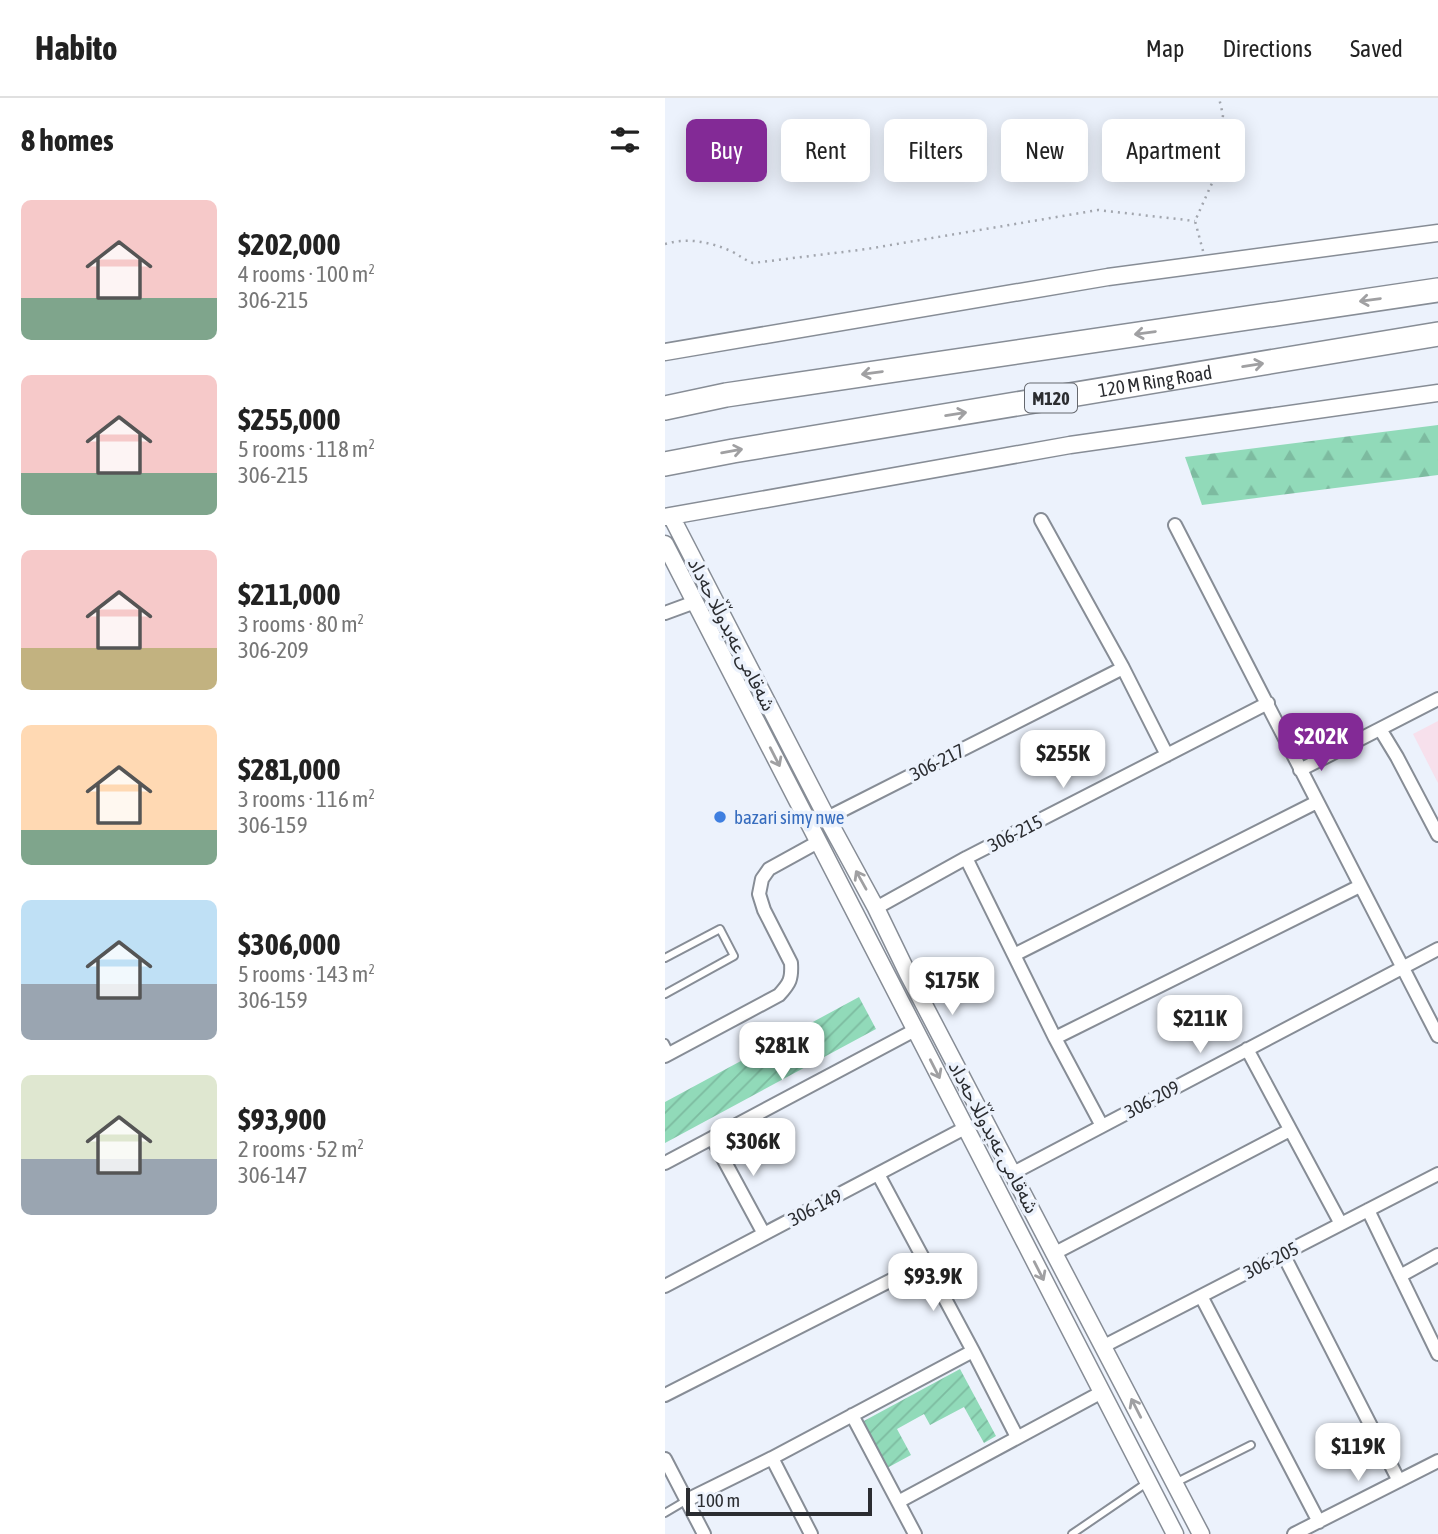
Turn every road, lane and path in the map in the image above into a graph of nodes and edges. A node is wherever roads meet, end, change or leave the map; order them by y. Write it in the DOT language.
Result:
graph roads {
  1 [pos="1219,98"];
  2 [pos="1195,221"];
  3 [pos="1438,233"];
  4 [pos="665,244"];
  5 [pos="1206,264"];
  6 [pos="1438,290"];
  7 [pos="1438,334"];
  8 [pos="665,352"];
  9 [pos="1438,393"];
  10 [pos="665,408"];
  11 [pos="665,464"];
  12 [pos="668,516"];
  13 [pos="1041,520"];
  14 [pos="1175,525"];
  15 [pos="665,544"];
  16 [pos="695,602"];
  17 [pos="665,613"];
  18 [pos="1123,668"];
  19 [pos="1438,699"];
  20 [pos="1268,703"];
  21 [pos="1380,729"];
  22 [pos="1167,755"];
  23 [pos="1300,770"];
  24 [pos="1317,802"];
  25 [pos="827,818"];
  26 [pos="1438,835"];
  27 [pos="818,842"];
  28 [pos="966,858"];
  29 [pos="1360,886"];
  30 [pos="876,908"];
  31 [pos="1438,949"];
  32 [pos="1014,955"];
  33 [pos="665,958"];
  34 [pos="1403,968"];
  35 [pos="908,974"];
  36 [pos="890,982"];
  37 [pos="665,994"];
  38 [pos="915,1030"];
  39 [pos="1438,1036"];
  40 [pos="1055,1038"];
  41 [pos="1247,1049"];
  42 [pos="667,1050"];
  43 [pos="1102,1126"];
  44 [pos="965,1128"];
  45 [pos="1290,1130"];
  46 [pos="712,1138"];
  47 [pos="665,1163"];
  48 [pos="1013,1172"];
  49 [pos="878,1174"];
  50 [pos="1438,1174"];
  51 [pos="1368,1210"];
  52 [pos="1341,1224"];
  53 [pos="764,1234"];
  54 [pos="1055,1253"];
  55 [pos="1283,1254"];
  56 [pos="1438,1255"];
  57 [pos="925,1263"];
  58 [pos="1400,1276"];
  59 [pos="665,1286"];
  60 [pos="1201,1296"];
  61 [pos="1104,1346"];
  62 [pos="973,1350"];
  63 [pos="1438,1354"];
  64 [pos="1102,1392"];
  65 [pos="665,1395"];
  66 [pos="852,1415"];
  67 [pos="1017,1437"];
  68 [pos="1153,1441"];
  69 [pos="1251,1445"];
  70 [pos="1132,1452"];
  71 [pos="772,1458"];
  72 [pos="665,1459"];
  73 [pos="1438,1461"];
  74 [pos="1399,1481"];
  75 [pos="1148,1482"];
  76 [pos="1175,1483"];
  77 [pos="687,1500"];
  78 [pos="898,1502"];
  79 [pos="665,1513"];
  80 [pos="1318,1521"];
  81 [pos="704,1534"];
  82 [pos="811,1534"];
  83 [pos="915,1534"];
  84 [pos="1072,1534"];
  85 [pos="1175,1534"];
  86 [pos="1201,1534"];
  87 [pos="1294,1534"];
  1 -- 2 [label="path"];
  2 -- 4 [label="path"];
  2 -- 5 [label="path"];
  3 -- 5 [label="street"];
  5 -- 8 [label="street"];
  6 -- 10 [label="highway, one-way"];
  11 -- 7 [label="highway, 120 M Ring Road / M120, one-way"];
  9 -- 12 [label="street"];
  12 -- 25 [label="street, شەقامی عەبدوڵڵا حەداد"];
  13 -- 18 [label="street"];
  14 -- 20 [label="street"];
  15 -- 16 [label="street, شەقامی عەبدوڵڵا حەداد"];
  16 -- 17 [label="street"];
  16 -- 27 [label="street, شەقامی عەبدوڵڵا حەداد, one-way"];
  18 -- 22 [label="street"];
  18 -- 25 [label="street, 306-217"];
  19 -- 21 [label="street"];
  20 -- 22 [label="street, 306-215"];
  20 -- 23 [label="street"];
  21 -- 23 [label="street"];
  21 -- 26 [label="street"];
  22 -- 28 [label="street, 306-215"];
  23 -- 24 [label="street"];
  24 -- 29 [label="street"];
  24 -- 32 [label="street"];
  30 -- 25 [label="street, شەقامی عەبدوڵڵا حەداد, one-way"];
  27 -- 36 [label="street, شەقامی عەبدوڵڵا حەداد"];
  27 -- 42 [label="street"];
  28 -- 30 [label="street, 306-215"];
  28 -- 32 [label="street"];
  29 -- 34 [label="street"];
  29 -- 40 [label="street"];
  30 -- 35 [label="street, شەقامی عەبدوڵڵا حەداد"];
  31 -- 34 [label="street, 306-209"];
  32 -- 40 [label="street"];
  33 -- 37 [label="lane"];
  34 -- 39 [label="street"];
  34 -- 41 [label="street, 306-209"];
  35 -- 36 [label="street"];
  35 -- 48 [label="street, شەقامی عەبدوڵڵا حەداد"];
  36 -- 38 [label="street, شەقامی عەبدوڵڵا حەداد"];
  38 -- 44 [label="street, شەقامی عەبدوڵڵا حەداد, one-way"];
  38 -- 46 [label="street"];
  40 -- 43 [label="street"];
  41 -- 43 [label="street, 306-209"];
  41 -- 45 [label="street"];
  43 -- 48 [label="street, 306-209"];
  44 -- 49 [label="street, 306-149"];
  44 -- 64 [label="street, شەقامی عەبدوڵڵا حەداد, one-way"];
  45 -- 52 [label="street"];
  45 -- 54 [label="street"];
  46 -- 47 [label="street"];
  46 -- 53 [label="street"];
  48 -- 54 [label="street, شەقامی عەبدوڵڵا حەداد"];
  49 -- 53 [label="street, 306-149"];
  49 -- 57 [label="street"];
  50 -- 51 [label="street, 306-205"];
  51 -- 52 [label="street, 306-205"];
  51 -- 58 [label="street"];
  52 -- 55 [label="street, 306-205"];
  53 -- 59 [label="street, 306-149"];
  54 -- 61 [label="street, شەقامی عەبدوڵڵا حەداد"];
  55 -- 60 [label="street, 306-205"];
  55 -- 74 [label="street"];
  56 -- 58 [label="street"];
  57 -- 62 [label="street"];
  57 -- 65 [label="street"];
  58 -- 63 [label="street"];
  60 -- 61 [label="street, 306-205"];
  60 -- 80 [label="street"];
  68 -- 61 [label="street, شەقامی عەبدوڵڵا حەداد, one-way"];
  62 -- 66 [label="street"];
  62 -- 67 [label="street"];
  64 -- 67 [label="street"];
  64 -- 70 [label="street, شەقامی عەبدوڵڵا حەداد"];
  66 -- 71 [label="street"];
  66 -- 78 [label="street"];
  67 -- 78 [label="street"];
  68 -- 70 [label="street"];
  68 -- 76 [label="street, شەقامی عەبدوڵڵا حەداد"];
  69 -- 76 [label="lane"];
  70 -- 75 [label="street, شەقامی عەبدوڵڵا حەداد"];
  71 -- 77 [label="street"];
  71 -- 82 [label="street"];
  72 -- 77 [label="street"];
  73 -- 74 [label="street"];
  74 -- 80 [label="street"];
  75 -- 84 [label="lane"];
  75 -- 85 [label="street, شەقامی عەبدوڵڵا حەداد"];
  76 -- 86 [label="street, شەقامی عەبدوڵڵا حەداد"];
  77 -- 79 [label="lane"];
  77 -- 81 [label="street"];
  78 -- 83 [label="street"];
  80 -- 87 [label="street"];
}
